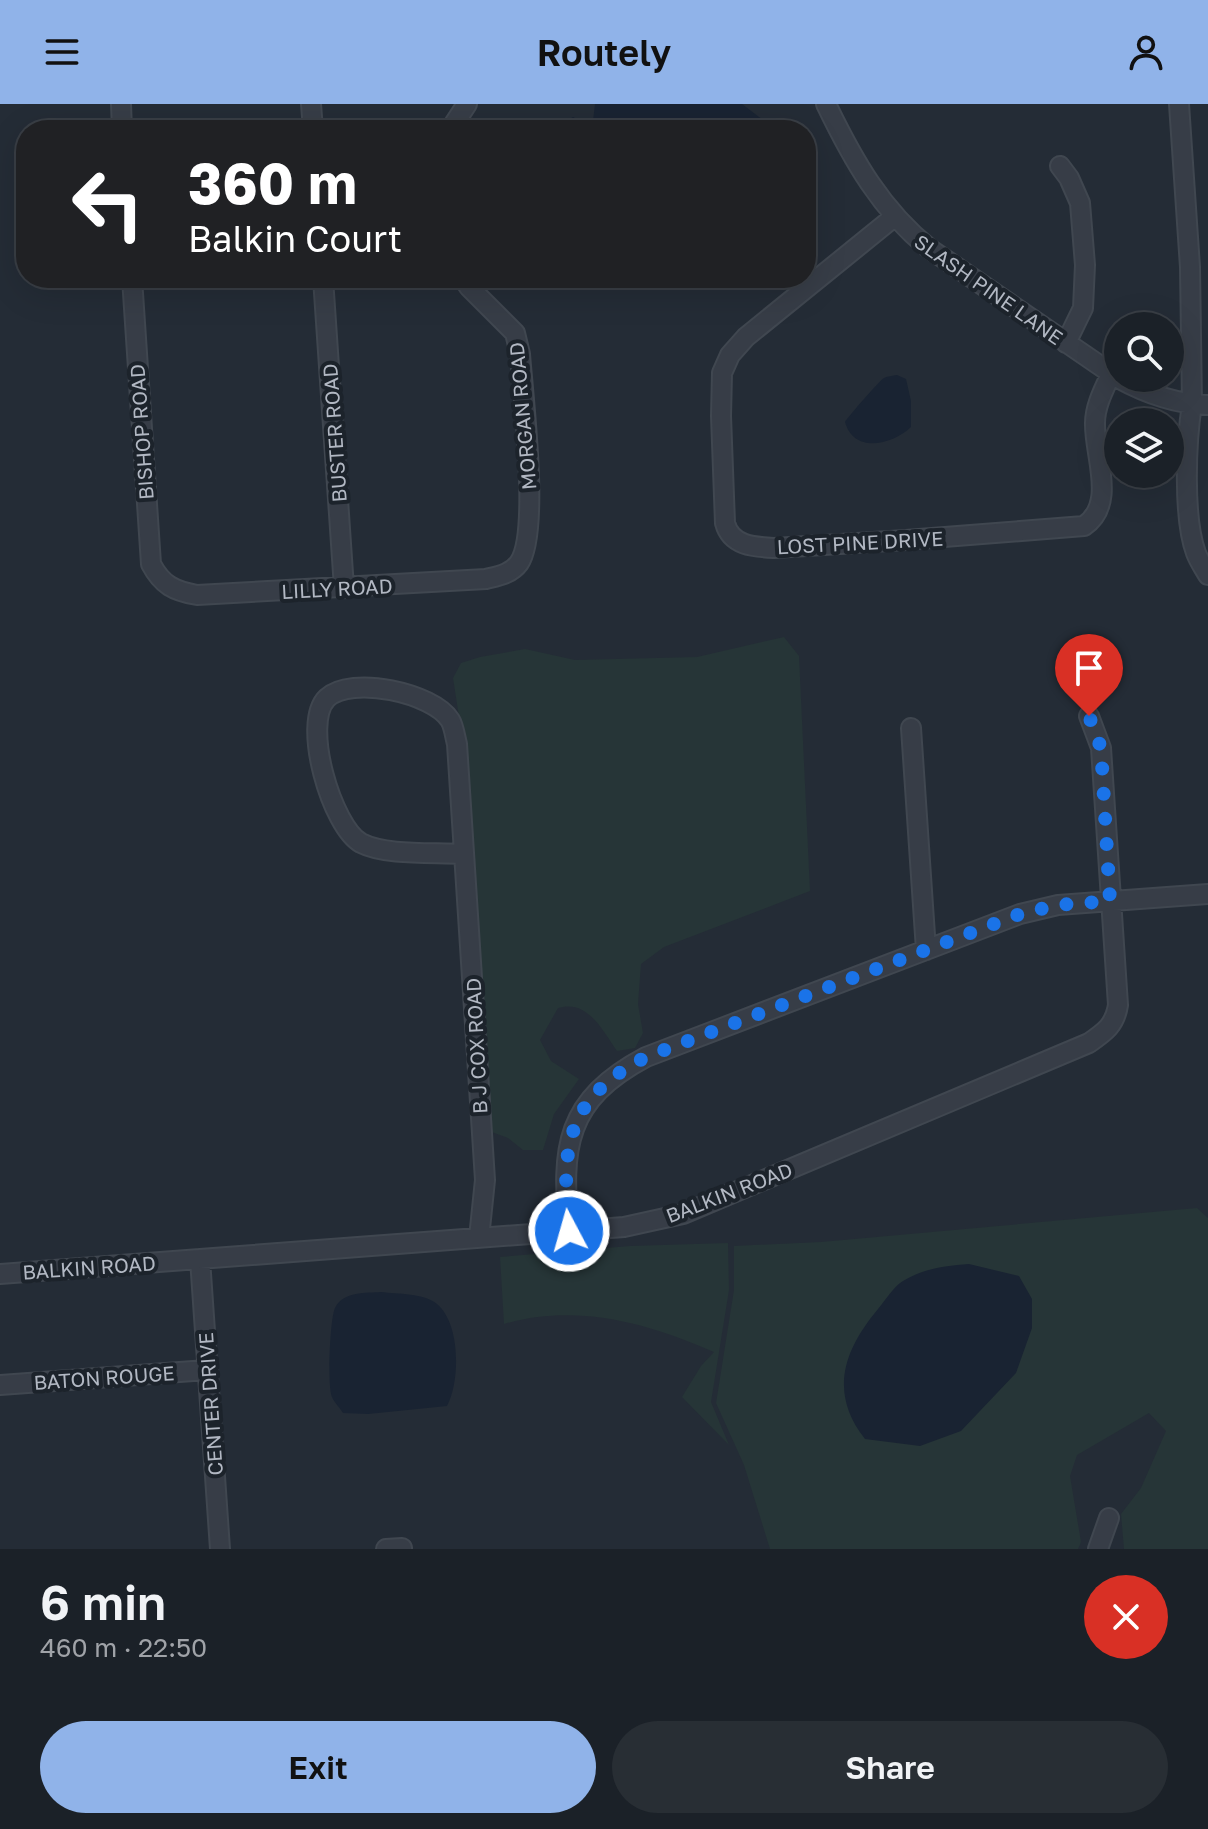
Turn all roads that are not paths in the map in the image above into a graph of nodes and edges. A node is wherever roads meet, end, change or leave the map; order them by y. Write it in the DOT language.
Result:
graph roads {
  1 [pos="826,104"];
  2 [pos="1179,104"];
  3 [pos="1060,166"];
  4 [pos="894,217"];
  5 [pos="816,280"];
  6 [pos="133,288"];
  7 [pos="324,288"];
  8 [pos="470,288"];
  9 [pos="806,288"];
  10 [pos="1066,343"];
  11 [pos="1104,369"];
  12 [pos="1107,392"];
  13 [pos="1147,392"];
  14 [pos="1200,405"];
  15 [pos="512,570"];
  16 [pos="1208,575"];
  17 [pos="163,583"];
  18 [pos="344,588"];
  19 [pos="1089,716"];
  20 [pos="911,728"];
  21 [pos="463,854"];
  22 [pos="1208,894"];
  23 [pos="1110,901"];
  24 [pos="926,950"];
  25 [pos="569,1231"];
  26 [pos="479,1238"];
  27 [pos="200,1259"];
  28 [pos="0,1274"];
  29 [pos="207,1370"];
  30 [pos="0,1385"];
  31 [pos="1109,1518"];
  32 [pos="220,1549"];
  33 [pos="1098,1549"];
  1 -- 4 [label="street, SLASH PINE LANE"];
  2 -- 14 [label="street"];
  3 -- 10 [label="street"];
  4 -- 5 [label="street, LOST PINE DRIVE"];
  4 -- 10 [label="street, SLASH PINE LANE"];
  6 -- 17 [label="street, BISHOP ROAD"];
  7 -- 18 [label="street, BUSTER ROAD"];
  8 -- 15 [label="street, MORGAN ROAD"];
  9 -- 12 [label="street, LOST PINE DRIVE"];
  10 -- 11 [label="street, SLASH PINE LANE"];
  13 -- 14 [label="street, SLASH PINE LANE"];
  14 -- 16 [label="street"];
  15 -- 18 [label="street, LILLY ROAD"];
  17 -- 18 [label="street, LILLY ROAD"];
  19 -- 23 [label="street, BALKIN ROAD"];
  20 -- 24 [label="street"];
  21 -- 21 [label="street, B J COX ROAD"];
  21 -- 26 [label="street, B J COX ROAD"];
  22 -- 23 [label="street"];
  23 -- 24 [label="street"];
  23 -- 25 [label="street, BALKIN ROAD"];
  24 -- 25 [label="street"];
  25 -- 26 [label="street, BALKIN ROAD"];
  26 -- 27 [label="street, BALKIN ROAD"];
  27 -- 28 [label="street, BALKIN ROAD"];
  27 -- 29 [label="street, CENTER DRIVE"];
  29 -- 30 [label="street, BATON ROUGE"];
  29 -- 32 [label="street, CENTER DRIVE"];
  31 -- 33 [label="street"];
}
